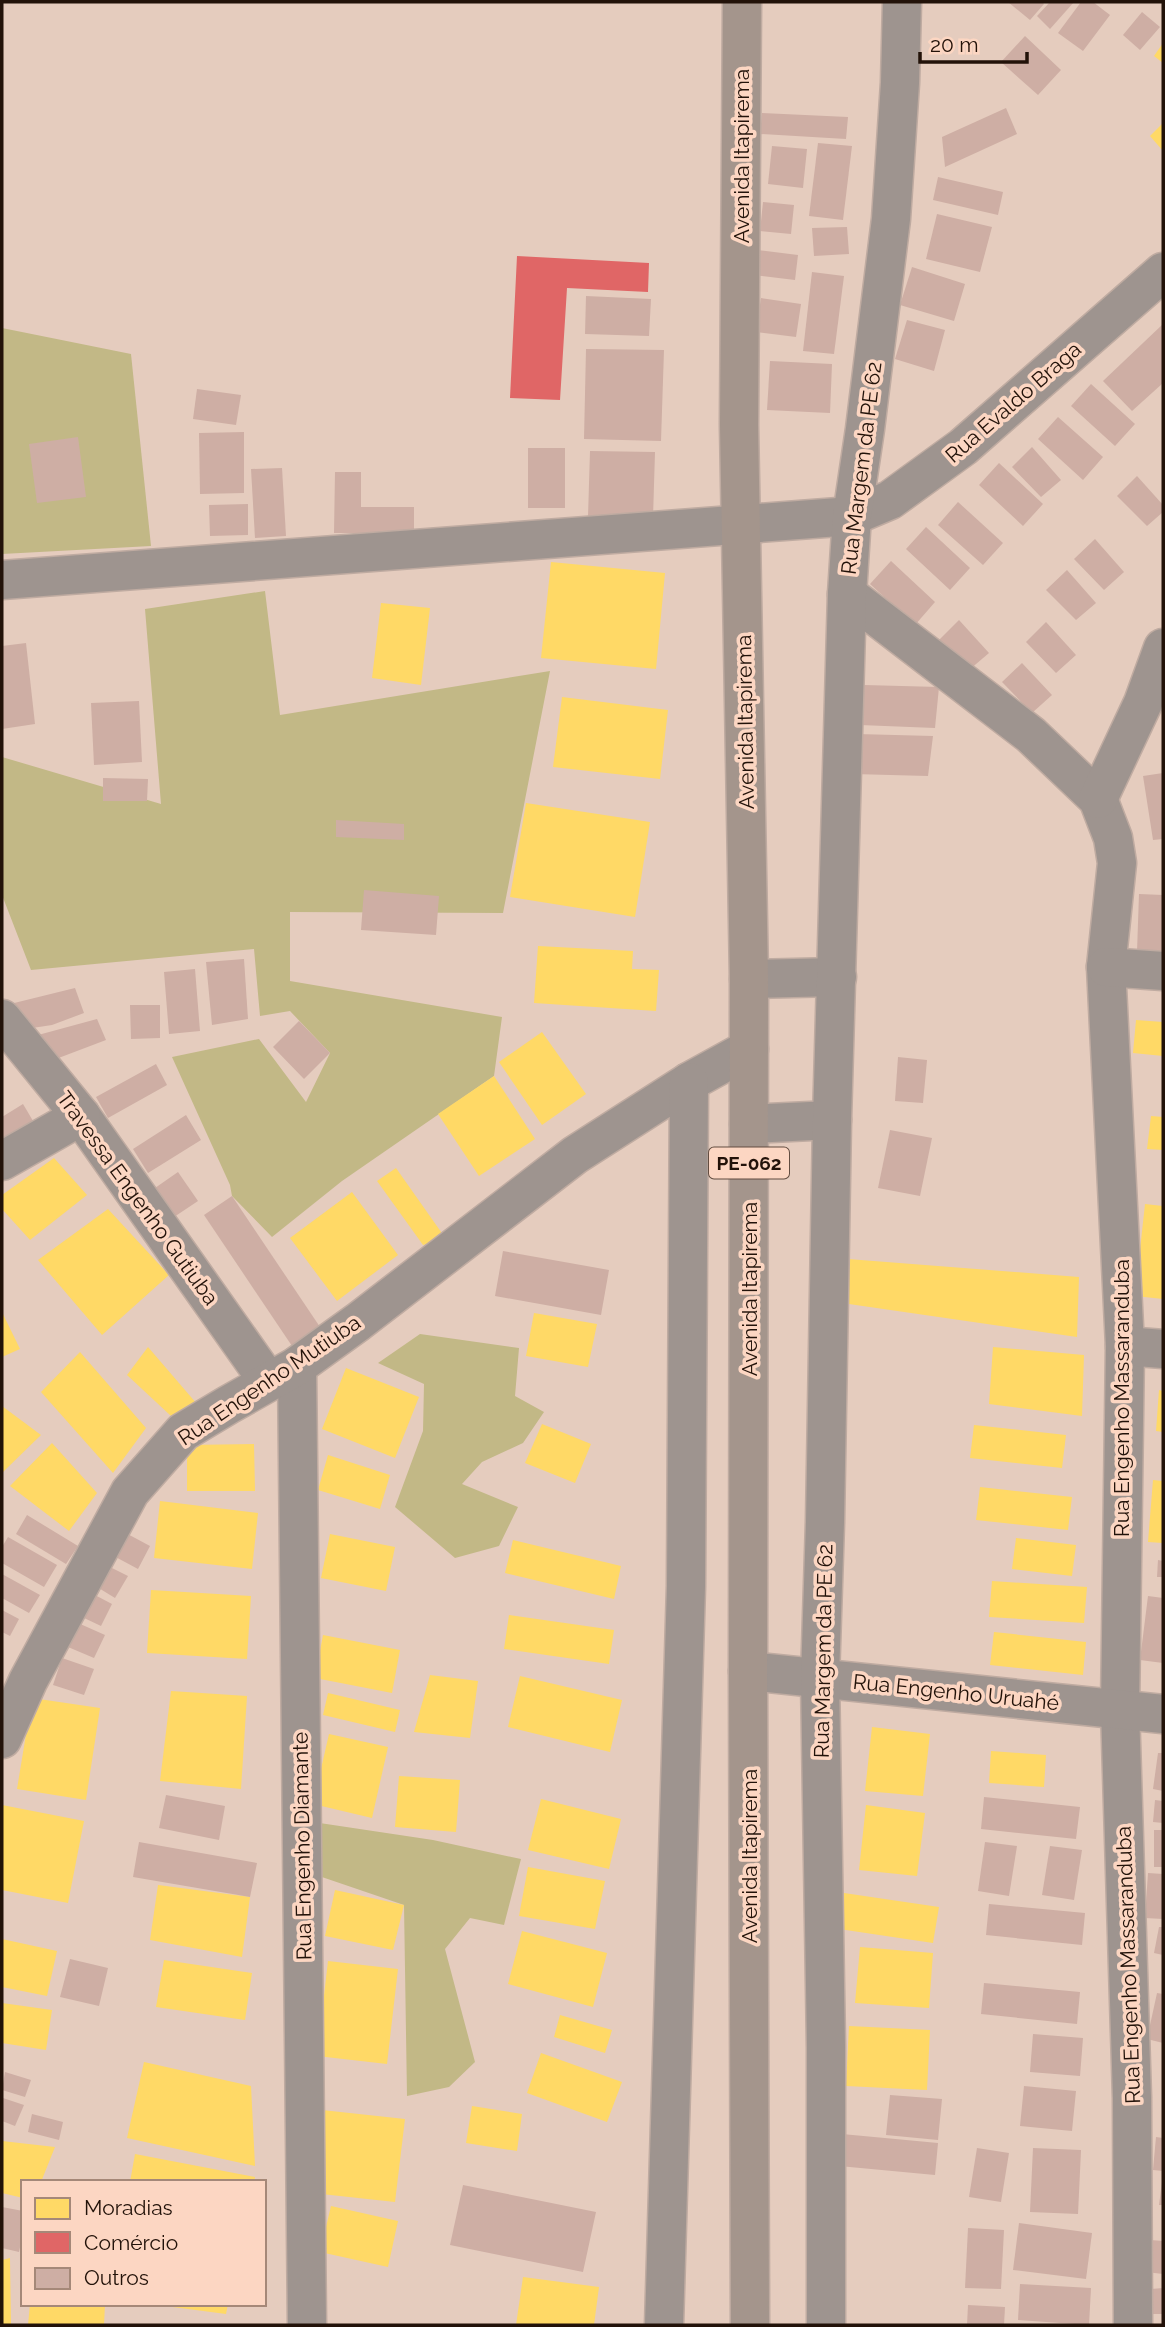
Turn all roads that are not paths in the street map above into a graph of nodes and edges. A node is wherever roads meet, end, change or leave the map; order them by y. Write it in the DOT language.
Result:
graph roads {
  1 [pos="742,2"];
  2 [pos="902,2"];
  3 [pos="1163,272"];
  4 [pos="852,516"];
  5 [pos="741,524"];
  6 [pos="2,580"];
  7 [pos="847,594"];
  8 [pos="1163,648"];
  9 [pos="1153,705"];
  10 [pos="1098,799"];
  11 [pos="1106,967"];
  12 [pos="1163,971"];
  13 [pos="836,977"];
  14 [pos="749,979"];
  15 [pos="2,1019"];
  16 [pos="749,1049"];
  17 [pos="689,1082"];
  18 [pos="81,1116"];
  19 [pos="832,1119"];
  20 [pos="749,1124"];
  21 [pos="2,1161"];
  22 [pos="1125,1346"];
  23 [pos="1163,1349"];
  24 [pos="282,1374"];
  25 [pos="748,1671"];
  26 [pos="820,1678"];
  27 [pos="1120,1709"];
  28 [pos="1163,1714"];
  29 [pos="2,1740"];
  30 [pos="307,2325"];
  31 [pos="664,2325"];
  32 [pos="750,2325"];
  33 [pos="826,2325"];
  34 [pos="1133,2325"];
  1 -- 5 [label="main road, Avenida Itapirema / PE-062"];
  2 -- 4 [label="street, Rua Margem da PE 62"];
  3 -- 4 [label="street, Rua Evaldo Braga"];
  4 -- 5 [label="street, Rua Evaldo Braga"];
  4 -- 7 [label="street, Rua Margem da PE 62"];
  5 -- 6 [label="street, Rua Evaldo Braga"];
  5 -- 14 [label="main road, Avenida Itapirema / PE-062"];
  7 -- 10 [label="street, Rua Engenho Massaranduba"];
  7 -- 13 [label="street, Rua Margem da PE 62"];
  8 -- 9 [label="street"];
  9 -- 10 [label="street"];
  10 -- 11 [label="street, Rua Engenho Massaranduba"];
  11 -- 12 [label="street"];
  11 -- 22 [label="street, Rua Engenho Massaranduba"];
  13 -- 14 [label="street"];
  13 -- 19 [label="street, Rua Margem da PE 62"];
  14 -- 16 [label="main road, Avenida Itapirema / PE-062"];
  15 -- 18 [label="street, Travessa Engenho Gutiuba"];
  16 -- 17 [label="street, Rua Engenho Mutiuba"];
  16 -- 20 [label="main road, Avenida Itapirema / PE-062"];
  17 -- 24 [label="street, Rua Engenho Mutiuba"];
  17 -- 31 [label="street"];
  18 -- 21 [label="street"];
  18 -- 24 [label="street, Travessa Engenho Gutiuba"];
  19 -- 20 [label="street"];
  19 -- 26 [label="street, Rua Margem da PE 62"];
  20 -- 25 [label="main road, Avenida Itapirema / PE-062"];
  22 -- 23 [label="street"];
  22 -- 27 [label="street, Rua Engenho Massaranduba"];
  24 -- 29 [label="street, Rua Engenho Mutiuba"];
  24 -- 30 [label="street, Rua Engenho Diamante"];
  25 -- 26 [label="street, Rua Engenho Uruahé"];
  25 -- 32 [label="main road, Avenida Itapirema / PE-062"];
  26 -- 27 [label="street, Rua Engenho Uruahé"];
  26 -- 33 [label="street, Rua Margem da PE 62"];
  27 -- 28 [label="street, Rua Engenho Uruahé"];
  27 -- 34 [label="street, Rua Engenho Massaranduba"];
}
